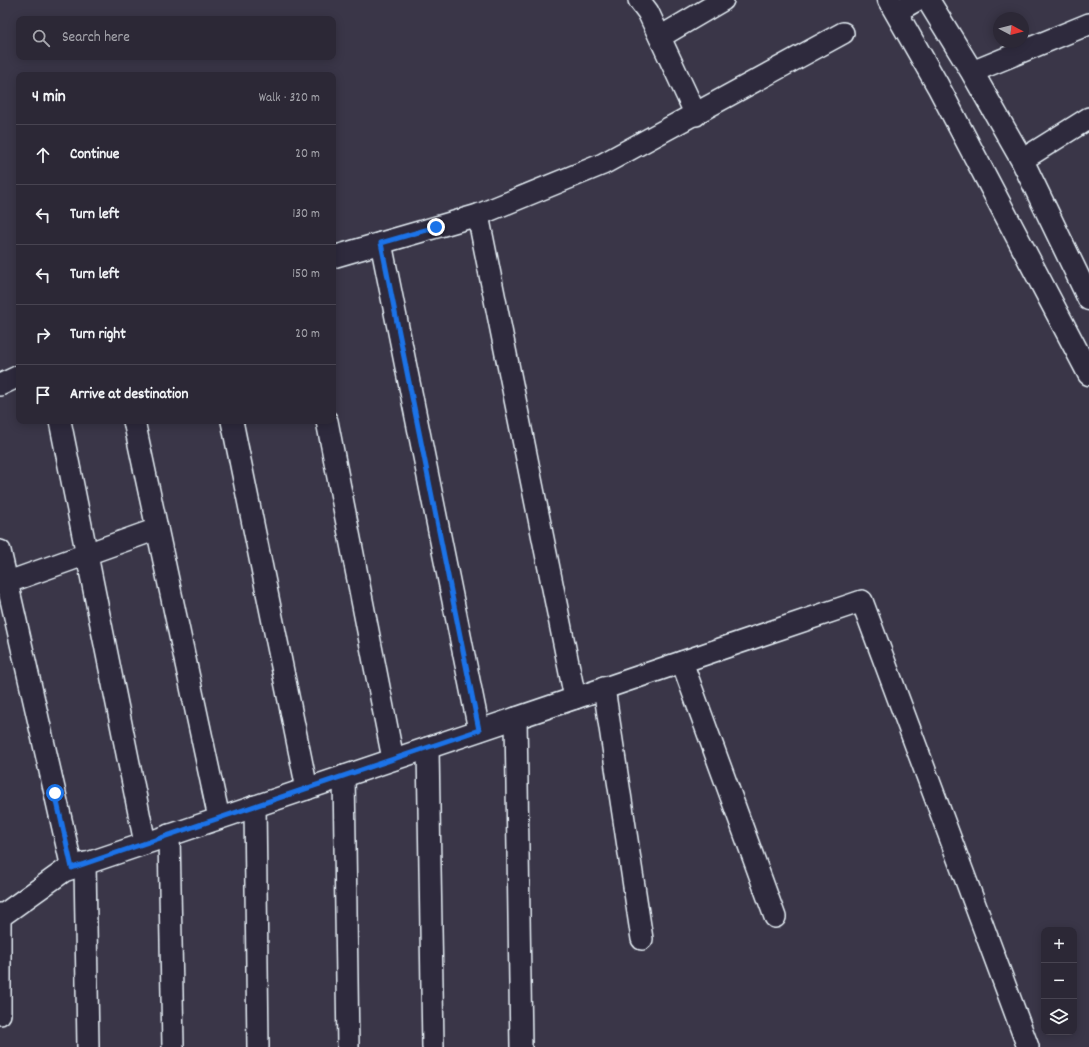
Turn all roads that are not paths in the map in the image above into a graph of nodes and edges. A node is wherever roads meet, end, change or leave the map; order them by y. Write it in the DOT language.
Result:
graph roads {
  1 [pos="639,0"];
  2 [pos="723,0"];
  3 [pos="917,0"];
  4 [pos="928,0"];
  5 [pos="893,6"];
  6 [pos="1089,24"];
  7 [pos="843,33"];
  8 [pos="660,37"];
  9 [pos="972,72"];
  10 [pos="696,114"];
  11 [pos="1089,118"];
  12 [pos="1022,160"];
  13 [pos="478,215"];
  14 [pos="381,243"];
  15 [pos="336,256"];
  16 [pos="1089,299"];
  17 [pos="1089,374"];
  18 [pos="16,378"];
  19 [pos="0,386"];
  20 [pos="61,424"];
  21 [pos="135,424"];
  22 [pos="233,424"];
  23 [pos="328,424"];
  24 [pos="157,529"];
  25 [pos="0,551"];
  26 [pos="87,554"];
  27 [pos="4,584"];
  28 [pos="682,662"];
  29 [pos="604,688"];
  30 [pos="575,698"];
  31 [pos="516,718"];
  32 [pos="479,730"];
  33 [pos="428,748"];
  34 [pos="393,759"];
  35 [pos="344,776"];
  36 [pos="307,789"];
  37 [pos="255,806"];
  38 [pos="219,818"];
  39 [pos="170,835"];
  40 [pos="145,843"];
  41 [pos="79,866"];
  42 [pos="0,916"];
  43 [pos="775,917"];
  44 [pos="642,939"];
  45 [pos="0,1014"];
  46 [pos="88,1047"];
  47 [pos="173,1047"];
  48 [pos="258,1047"];
  49 [pos="348,1047"];
  50 [pos="433,1047"];
  51 [pos="521,1047"];
  52 [pos="1028,1047"];
  1 -- 8 [label="street"];
  2 -- 8 [label="street"];
  3 -- 5 [label="street"];
  4 -- 9 [label="main road"];
  5 -- 17 [label="main road"];
  6 -- 9 [label="street"];
  7 -- 10 [label="street"];
  8 -- 10 [label="street"];
  9 -- 12 [label="main road"];
  10 -- 13 [label="street"];
  11 -- 12 [label="street"];
  12 -- 16 [label="main road"];
  13 -- 14 [label="street"];
  13 -- 30 [label="street"];
  14 -- 15 [label="street"];
  14 -- 32 [label="street"];
  18 -- 19 [label="street"];
  20 -- 26 [label="street"];
  21 -- 24 [label="street"];
  22 -- 36 [label="street"];
  23 -- 34 [label="street"];
  24 -- 26 [label="street"];
  24 -- 38 [label="street"];
  25 -- 27 [label="street"];
  26 -- 27 [label="street"];
  26 -- 40 [label="street"];
  27 -- 41 [label="street"];
  28 -- 29 [label="street"];
  28 -- 43 [label="street"];
  28 -- 52 [label="street"];
  29 -- 30 [label="street"];
  29 -- 44 [label="street"];
  30 -- 31 [label="street"];
  31 -- 32 [label="street"];
  31 -- 51 [label="street"];
  32 -- 33 [label="street"];
  33 -- 34 [label="street"];
  33 -- 50 [label="street"];
  34 -- 35 [label="street"];
  35 -- 36 [label="street"];
  35 -- 49 [label="street"];
  36 -- 37 [label="street"];
  37 -- 38 [label="street"];
  37 -- 48 [label="street"];
  38 -- 39 [label="street"];
  39 -- 40 [label="street"];
  39 -- 47 [label="street"];
  40 -- 41 [label="street"];
  41 -- 42 [label="street"];
  41 -- 46 [label="street"];
  42 -- 45 [label="street"];
}
